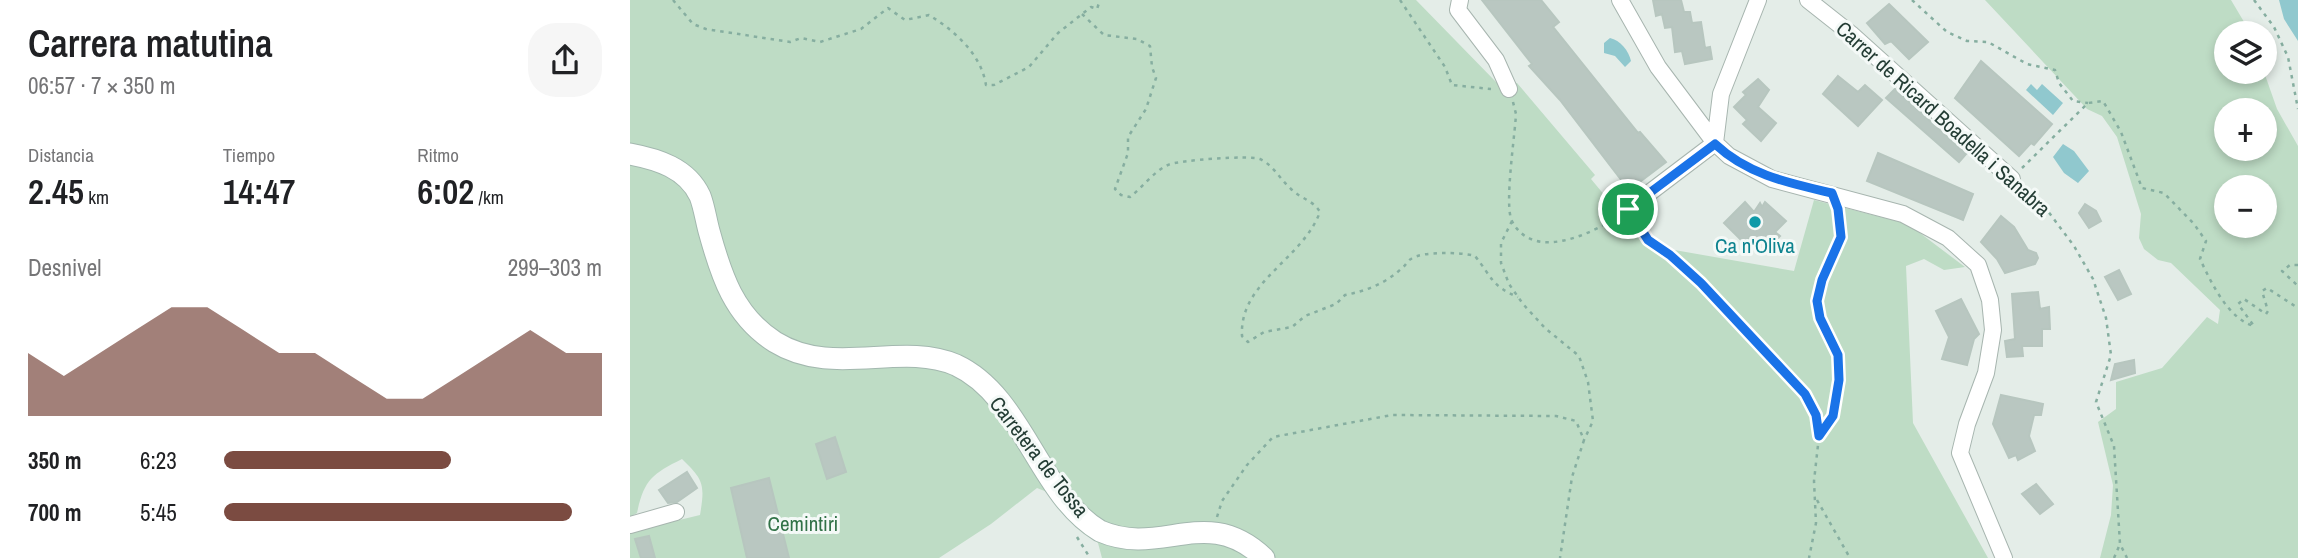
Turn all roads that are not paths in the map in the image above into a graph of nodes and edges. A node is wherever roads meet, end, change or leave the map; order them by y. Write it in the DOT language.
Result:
graph roads {
  1 [pos="1460,0"];
  2 [pos="1620,0"];
  3 [pos="1758,0"];
  4 [pos="1808,0"];
  5 [pos="1509,89"];
  6 [pos="1715,144"];
  7 [pos="630,154"];
  8 [pos="2012,179"];
  9 [pos="1628,209"];
  10 [pos="676,512"];
  11 [pos="630,525"];
  12 [pos="1264,558"];
  13 [pos="2004,558"];
  1 -- 5 [label="street"];
  2 -- 6 [label="street"];
  3 -- 6 [label="street"];
  4 -- 8 [label="street, Carrer de Ricard Boadella i Sanabra"];
  6 -- 9 [label="street"];
  6 -- 13 [label="street"];
  7 -- 12 [label="main road, Carretera de Tossa"];
  10 -- 11 [label="street"];
}
